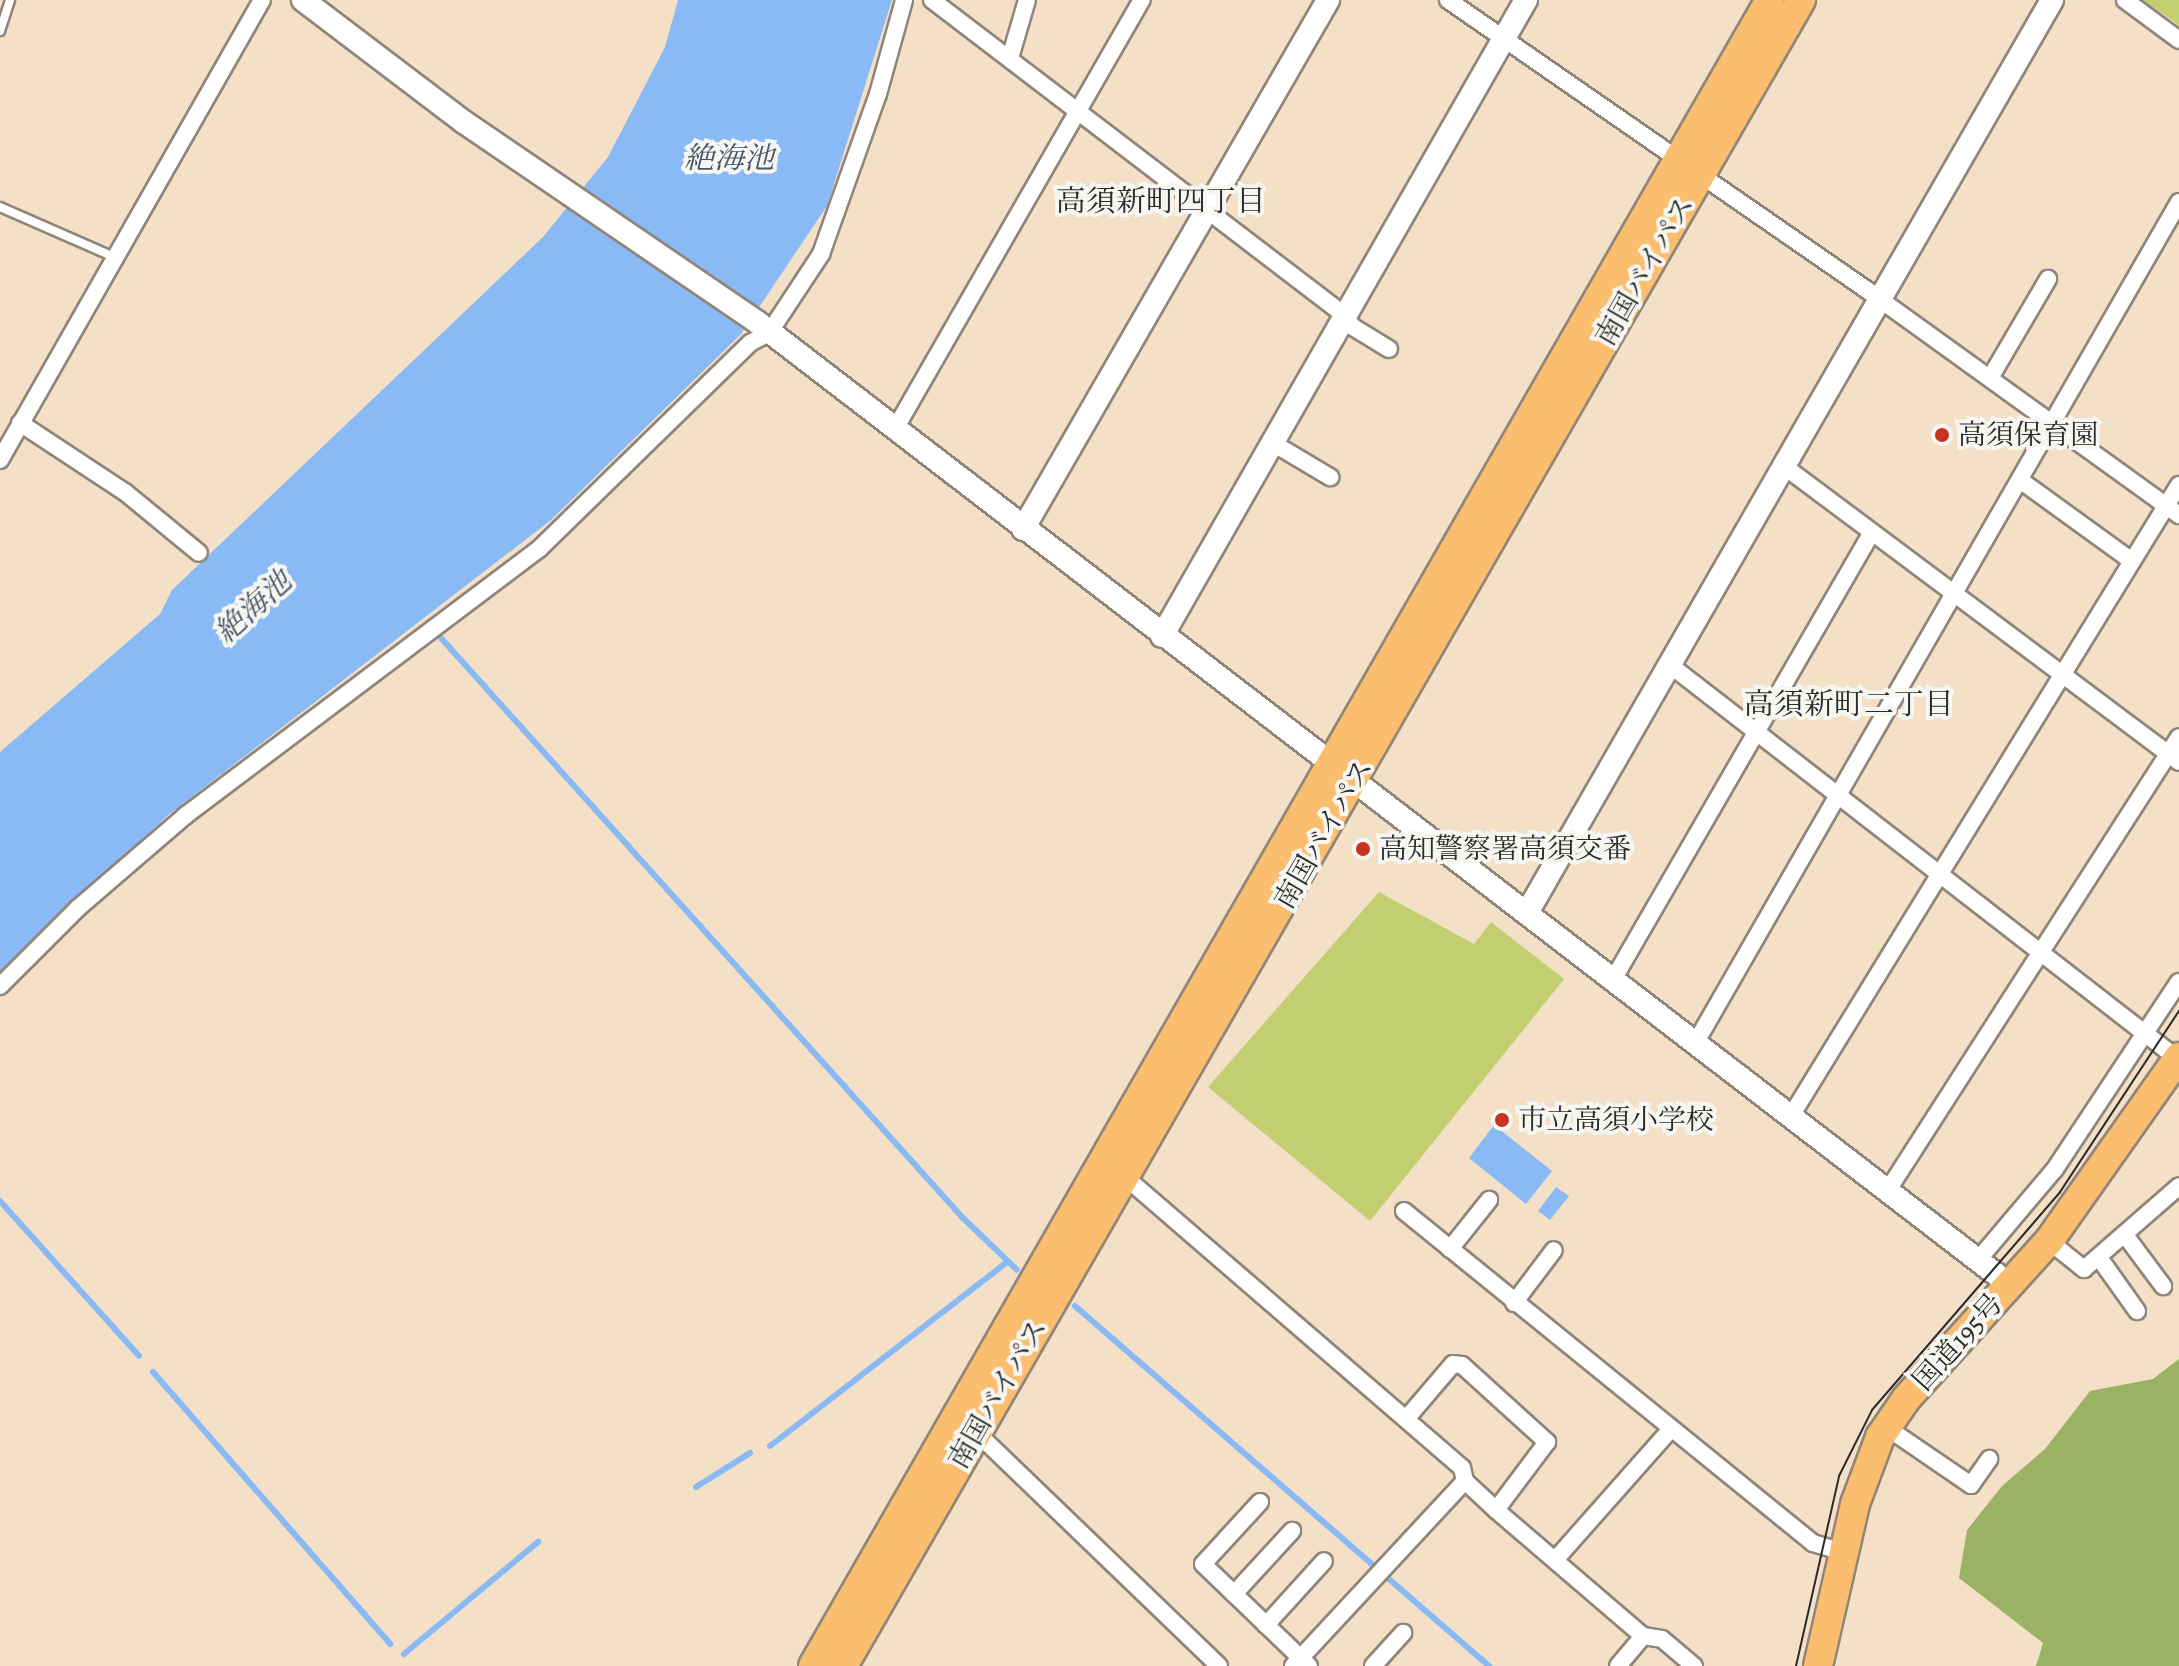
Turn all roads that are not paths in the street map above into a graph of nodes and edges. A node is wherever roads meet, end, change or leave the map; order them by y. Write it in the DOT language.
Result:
graph roads {
  1 [pos="10,0"];
  2 [pos="262,0"];
  3 [pos="303,0"];
  4 [pos="904,0"];
  5 [pos="932,0"];
  6 [pos="1027,0"];
  7 [pos="1142,0"];
  8 [pos="1328,0"];
  9 [pos="1448,0"];
  10 [pos="1526,0"];
  11 [pos="1770,0"];
  12 [pos="1801,0"];
  13 [pos="2052,0"];
  14 [pos="2125,0"];
  15 [pos="0,31"];
  16 [pos="1504,38"];
  17 [pos="2179,40"];
  18 [pos="1010,58"];
  19 [pos="1078,111"];
  20 [pos="1688,168"];
  21 [pos="2179,202"];
  22 [pos="0,207"];
  23 [pos="1206,210"];
  24 [pos="114,257"];
  25 [pos="2048,279"];
  26 [pos="1879,300"];
  27 [pos="1343,314"];
  28 [pos="763,327"];
  29 [pos="1389,349"];
  30 [pos="1990,378"];
  31 [pos="20,423"];
  32 [pos="2053,423"];
  33 [pos="895,429"];
  34 [pos="1271,442"];
  35 [pos="0,460"];
  36 [pos="1785,467"];
  37 [pos="1330,477"];
  38 [pos="2020,480"];
  39 [pos="2179,485"];
  40 [pos="2173,510"];
  41 [pos="1023,529"];
  42 [pos="1872,532"];
  43 [pos="199,553"];
  44 [pos="2132,561"];
  45 [pos="1954,594"];
  46 [pos="1162,636"];
  47 [pos="1670,665"];
  48 [pos="2061,674"];
  49 [pos="1756,732"];
  50 [pos="2179,737"];
  51 [pos="2174,758"];
  52 [pos="1331,763"];
  53 [pos="1354,781"];
  54 [pos="1837,796"];
  55 [pos="1939,874"];
  56 [pos="1528,911"];
  57 [pos="2040,953"];
  58 [pos="1614,978"];
  59 [pos="2179,982"];
  60 [pos="0,986"];
  61 [pos="2144,1034"];
  62 [pos="1696,1042"];
  63 [pos="2178,1058"];
  64 [pos="1791,1116"];
  65 [pos="1124,1176"];
  66 [pos="2178,1188"];
  67 [pos="1888,1190"];
  68 [pos="1489,1200"];
  69 [pos="1404,1211"];
  70 [pos="2125,1235"];
  71 [pos="2049,1241"];
  72 [pos="1450,1249"];
  73 [pos="1554,1250"];
  74 [pos="2100,1259"];
  75 [pos="1978,1260"];
  76 [pos="2010,1285"];
  77 [pos="2163,1286"];
  78 [pos="1514,1303"];
  79 [pos="2137,1311"];
  80 [pos="1406,1419"];
  81 [pos="1886,1427"];
  82 [pos="1671,1429"];
  83 [pos="976,1432"];
  84 [pos="1989,1459"];
  85 [pos="1465,1481"];
  86 [pos="1260,1502"];
  87 [pos="1496,1510"];
  88 [pos="1292,1531"];
  89 [pos="1843,1552"];
  90 [pos="1555,1560"];
  91 [pos="1324,1561"];
  92 [pos="1234,1594"];
  93 [pos="1266,1625"];
  94 [pos="1403,1633"];
  95 [pos="1643,1636"];
  96 [pos="1301,1663"];
  97 [pos="813,1666"];
  98 [pos="843,1666"];
  99 [pos="1219,1666"];
  100 [pos="1373,1666"];
  101 [pos="1618,1666"];
  102 [pos="1694,1666"];
  103 [pos="1818,1666"];
  1 -- 15 [label="lane"];
  2 -- 24 [label="street"];
  3 -- 28 [label="street"];
  4 -- 28 [label="street"];
  5 -- 18 [label="street"];
  6 -- 18 [label="street"];
  7 -- 19 [label="street"];
  8 -- 23 [label="street"];
  9 -- 16 [label="street"];
  10 -- 16 [label="street"];
  11 -- 20 [label="highway, 南国バイパス"];
  12 -- 20 [label="highway, 南国バイパス"];
  13 -- 26 [label="street"];
  14 -- 17 [label="street"];
  16 -- 20 [label="street"];
  16 -- 27 [label="street"];
  18 -- 19 [label="street"];
  19 -- 23 [label="street"];
  19 -- 33 [label="street"];
  20 -- 26 [label="street"];
  20 -- 52 [label="highway, 南国バイパス"];
  20 -- 53 [label="highway, 南国バイパス"];
  21 -- 32 [label="street"];
  22 -- 24 [label="lane"];
  23 -- 27 [label="street"];
  23 -- 41 [label="street"];
  24 -- 31 [label="street"];
  25 -- 30 [label="street"];
  26 -- 30 [label="street"];
  26 -- 36 [label="street"];
  27 -- 29 [label="street"];
  27 -- 34 [label="street"];
  28 -- 33 [label="street"];
  28 -- 60 [label="street"];
  30 -- 32 [label="street"];
  31 -- 35 [label="street"];
  31 -- 43 [label="street"];
  32 -- 38 [label="street"];
  32 -- 40 [label="street"];
  33 -- 41 [label="street"];
  34 -- 37 [label="street"];
  34 -- 46 [label="street"];
  36 -- 42 [label="street"];
  36 -- 47 [label="street"];
  38 -- 44 [label="street"];
  38 -- 45 [label="street"];
  39 -- 40 [label="street"];
  40 -- 44 [label="street"];
  41 -- 46 [label="street"];
  42 -- 45 [label="street"];
  42 -- 49 [label="street"];
  44 -- 48 [label="street"];
  45 -- 48 [label="street"];
  45 -- 54 [label="street"];
  46 -- 52 [label="street"];
  47 -- 49 [label="street"];
  47 -- 56 [label="street"];
  48 -- 51 [label="street"];
  48 -- 55 [label="street"];
  49 -- 54 [label="street"];
  49 -- 58 [label="street"];
  50 -- 51 [label="street"];
  51 -- 57 [label="street"];
  52 -- 53 [label="street"];
  52 -- 97 [label="highway, 南国バイパス"];
  53 -- 56 [label="street"];
  53 -- 65 [label="highway, 南国バイパス"];
  54 -- 55 [label="street"];
  54 -- 62 [label="street"];
  55 -- 57 [label="street"];
  55 -- 64 [label="street"];
  56 -- 58 [label="street"];
  57 -- 61 [label="street"];
  57 -- 67 [label="street"];
  58 -- 62 [label="street"];
  59 -- 61 [label="street"];
  61 -- 63 [label="street"];
  61 -- 75 [label="street"];
  62 -- 64 [label="street"];
  63 -- 71 [label="highway, 国道195号"];
  64 -- 67 [label="street"];
  65 -- 80 [label="street"];
  65 -- 83 [label="highway, 南国バイパス"];
  66 -- 70 [label="street"];
  67 -- 75 [label="street"];
  68 -- 72 [label="street"];
  69 -- 72 [label="street"];
  70 -- 74 [label="street"];
  70 -- 77 [label="street"];
  71 -- 74 [label="street"];
  71 -- 76 [label="highway, 国道195号"];
  72 -- 78 [label="street"];
  73 -- 78 [label="street"];
  74 -- 79 [label="street"];
  75 -- 76 [label="street"];
  76 -- 81 [label="highway, 国道195号"];
  78 -- 82 [label="street"];
  80 -- 85 [label="street"];
  80 -- 87 [label="street"];
  81 -- 84 [label="street"];
  81 -- 89 [label="highway, 国道195号"];
  82 -- 89 [label="street"];
  82 -- 90 [label="street"];
  83 -- 98 [label="highway, 南国バイパス"];
  83 -- 99 [label="street"];
  85 -- 87 [label="street"];
  85 -- 96 [label="street"];
  86 -- 92 [label="street"];
  87 -- 90 [label="street"];
  88 -- 92 [label="street"];
  89 -- 103 [label="highway, 国道195号"];
  90 -- 95 [label="street"];
  91 -- 93 [label="street"];
  92 -- 93 [label="street"];
  93 -- 96 [label="street"];
  94 -- 100 [label="street"];
  95 -- 101 [label="street"];
  95 -- 102 [label="street"];
}
